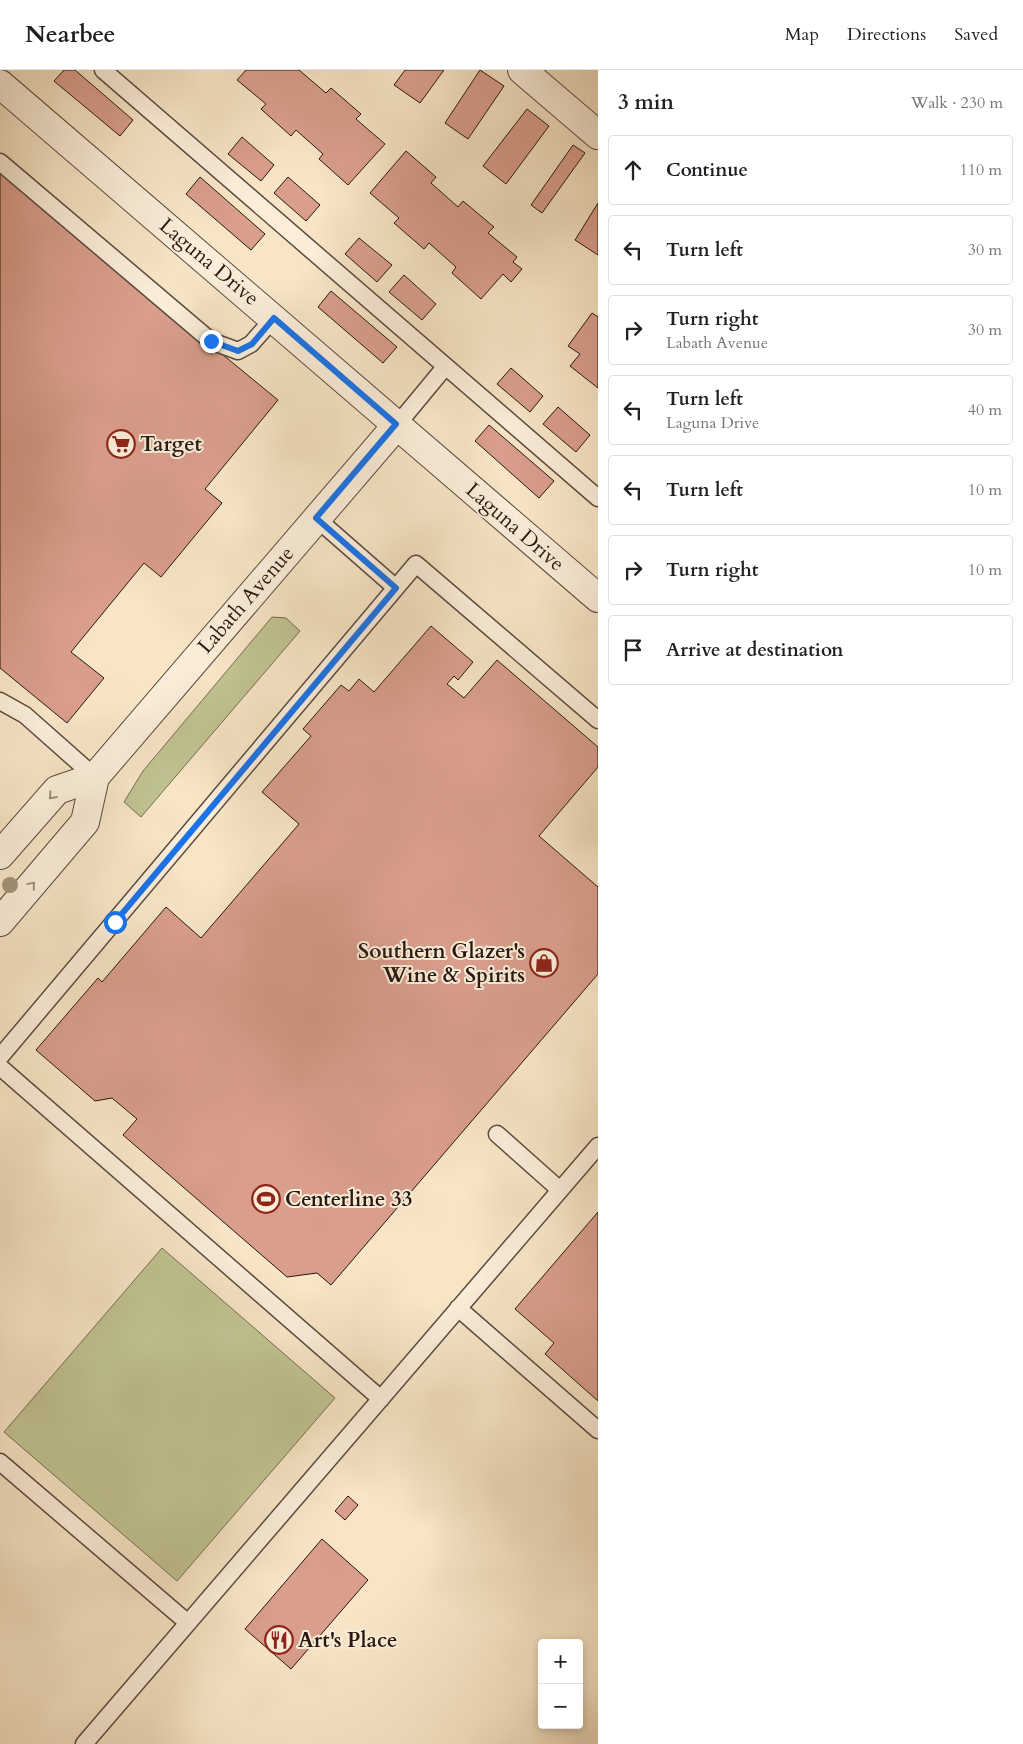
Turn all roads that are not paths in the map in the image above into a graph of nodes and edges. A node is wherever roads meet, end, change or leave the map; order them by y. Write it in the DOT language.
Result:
graph roads {
  1 [pos="103,70"];
  2 [pos="535,74"];
  3 [pos="0,84"];
  4 [pos="598,135"];
  5 [pos="0,162"];
  6 [pos="274,318"];
  7 [pos="445,367"];
  8 [pos="396,424"];
  9 [pos="598,498"];
  10 [pos="316,518"];
  11 [pos="396,588"];
  12 [pos="598,598"];
  13 [pos="0,702"];
  14 [pos="598,720"];
  15 [pos="95,776"];
  16 [pos="0,856"];
  17 [pos="0,922"];
  18 [pos="0,1057"];
  19 [pos="0,1067"];
  20 [pos="497,1134"];
  21 [pos="598,1146"];
  22 [pos="560,1190"];
  23 [pos="458,1308"];
  24 [pos="381,1398"];
  25 [pos="598,1430"];
  26 [pos="0,1462"];
  27 [pos="188,1623"];
  28 [pos="84,1744"];
  1 -- 7 [label="lane"];
  2 -- 4 [label="street"];
  3 -- 6 [label="street, Laguna Drive"];
  5 -- 6 [label="lane"];
  6 -- 8 [label="street, Laguna Drive"];
  7 -- 8 [label="lane"];
  7 -- 9 [label="lane"];
  8 -- 10 [label="street, Labath Avenue"];
  8 -- 12 [label="street, Laguna Drive"];
  10 -- 11 [label="lane"];
  10 -- 15 [label="street, Labath Avenue"];
  11 -- 14 [label="lane"];
  11 -- 18 [label="lane"];
  13 -- 15 [label="lane"];
  15 -- 16 [label="street, Labath Avenue, one-way"];
  17 -- 15 [label="street, Labath Avenue, one-way"];
  19 -- 24 [label="lane"];
  20 -- 22 [label="lane"];
  21 -- 22 [label="lane"];
  22 -- 23 [label="lane"];
  23 -- 24 [label="lane"];
  23 -- 25 [label="lane"];
  24 -- 27 [label="lane"];
  26 -- 27 [label="lane"];
  27 -- 28 [label="lane"];
}
